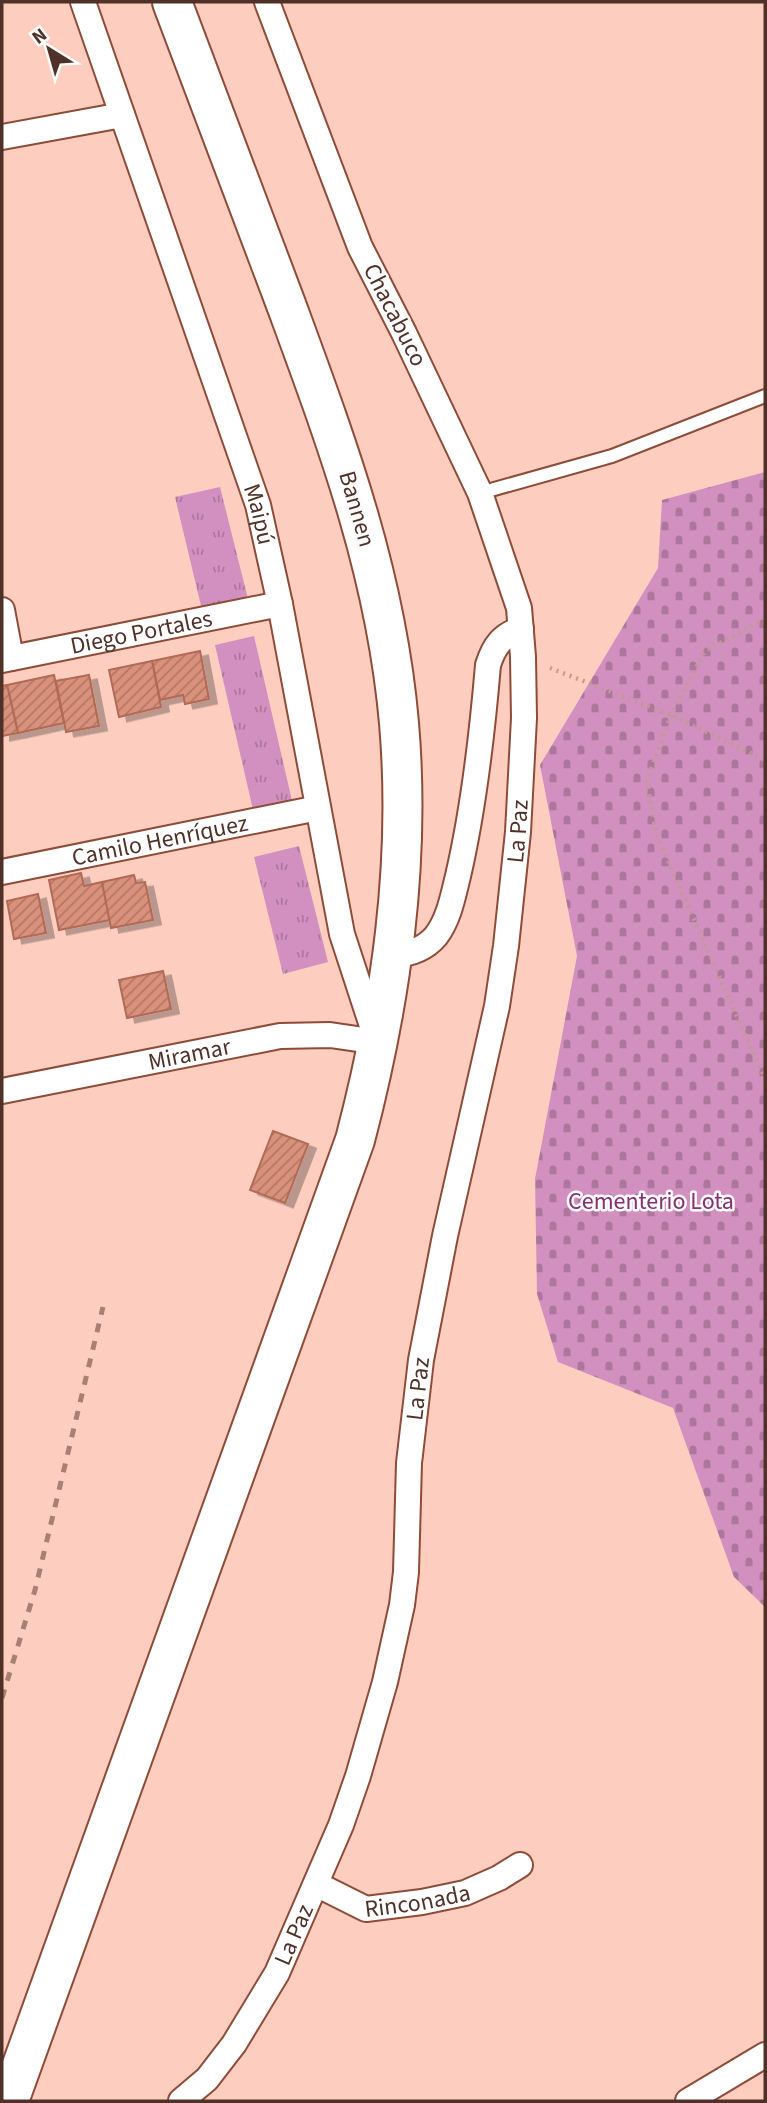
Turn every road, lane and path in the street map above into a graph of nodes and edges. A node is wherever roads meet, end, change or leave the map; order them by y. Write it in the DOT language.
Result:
graph roads {
  1 [pos="83,2"];
  2 [pos="173,2"];
  3 [pos="267,2"];
  4 [pos="122,115"];
  5 [pos="2,137"];
  6 [pos="765,396"];
  7 [pos="480,493"];
  8 [pos="280,604"];
  9 [pos="2,610"];
  10 [pos="765,619"];
  11 [pos="521,629"];
  12 [pos="523,657"];
  13 [pos="7,659"];
  14 [pos="671,716"];
  15 [pos="765,761"];
  16 [pos="318,808"];
  17 [pos="2,872"];
  18 [pos="394,955"];
  19 [pos="378,1042"];
  20 [pos="765,1079"];
  21 [pos="2,1091"];
  22 [pos="520,1865"];
  23 [pos="316,1884"];
  24 [pos="765,2055"];
  25 [pos="9,2101"];
  26 [pos="181,2101"];
  27 [pos="688,2101"];
  1 -- 4 [label="street, Maipú"];
  2 -- 18 [label="main road, Bannen"];
  3 -- 7 [label="street, Chacabuco"];
  4 -- 5 [label="street"];
  4 -- 8 [label="street, Maipú"];
  6 -- 7 [label="lane"];
  7 -- 11 [label="street, Chacabuco"];
  8 -- 13 [label="street, Diego Portales"];
  8 -- 16 [label="street, Maipú"];
  9 -- 13 [label="street"];
  10 -- 14 [label="path"];
  11 -- 12 [label="street, La Paz"];
  11 -- 18 [label="street"];
  12 -- 14 [label="path"];
  12 -- 23 [label="street, La Paz"];
  14 -- 15 [label="path"];
  14 -- 20 [label="path"];
  16 -- 17 [label="street, Camilo Henríquez"];
  16 -- 19 [label="street, Maipú"];
  18 -- 19 [label="main road, Bannen"];
  19 -- 21 [label="street, Miramar"];
  19 -- 25 [label="main road"];
  22 -- 23 [label="street, Rinconada"];
  23 -- 26 [label="street, La Paz"];
  24 -- 27 [label="street"];
}
